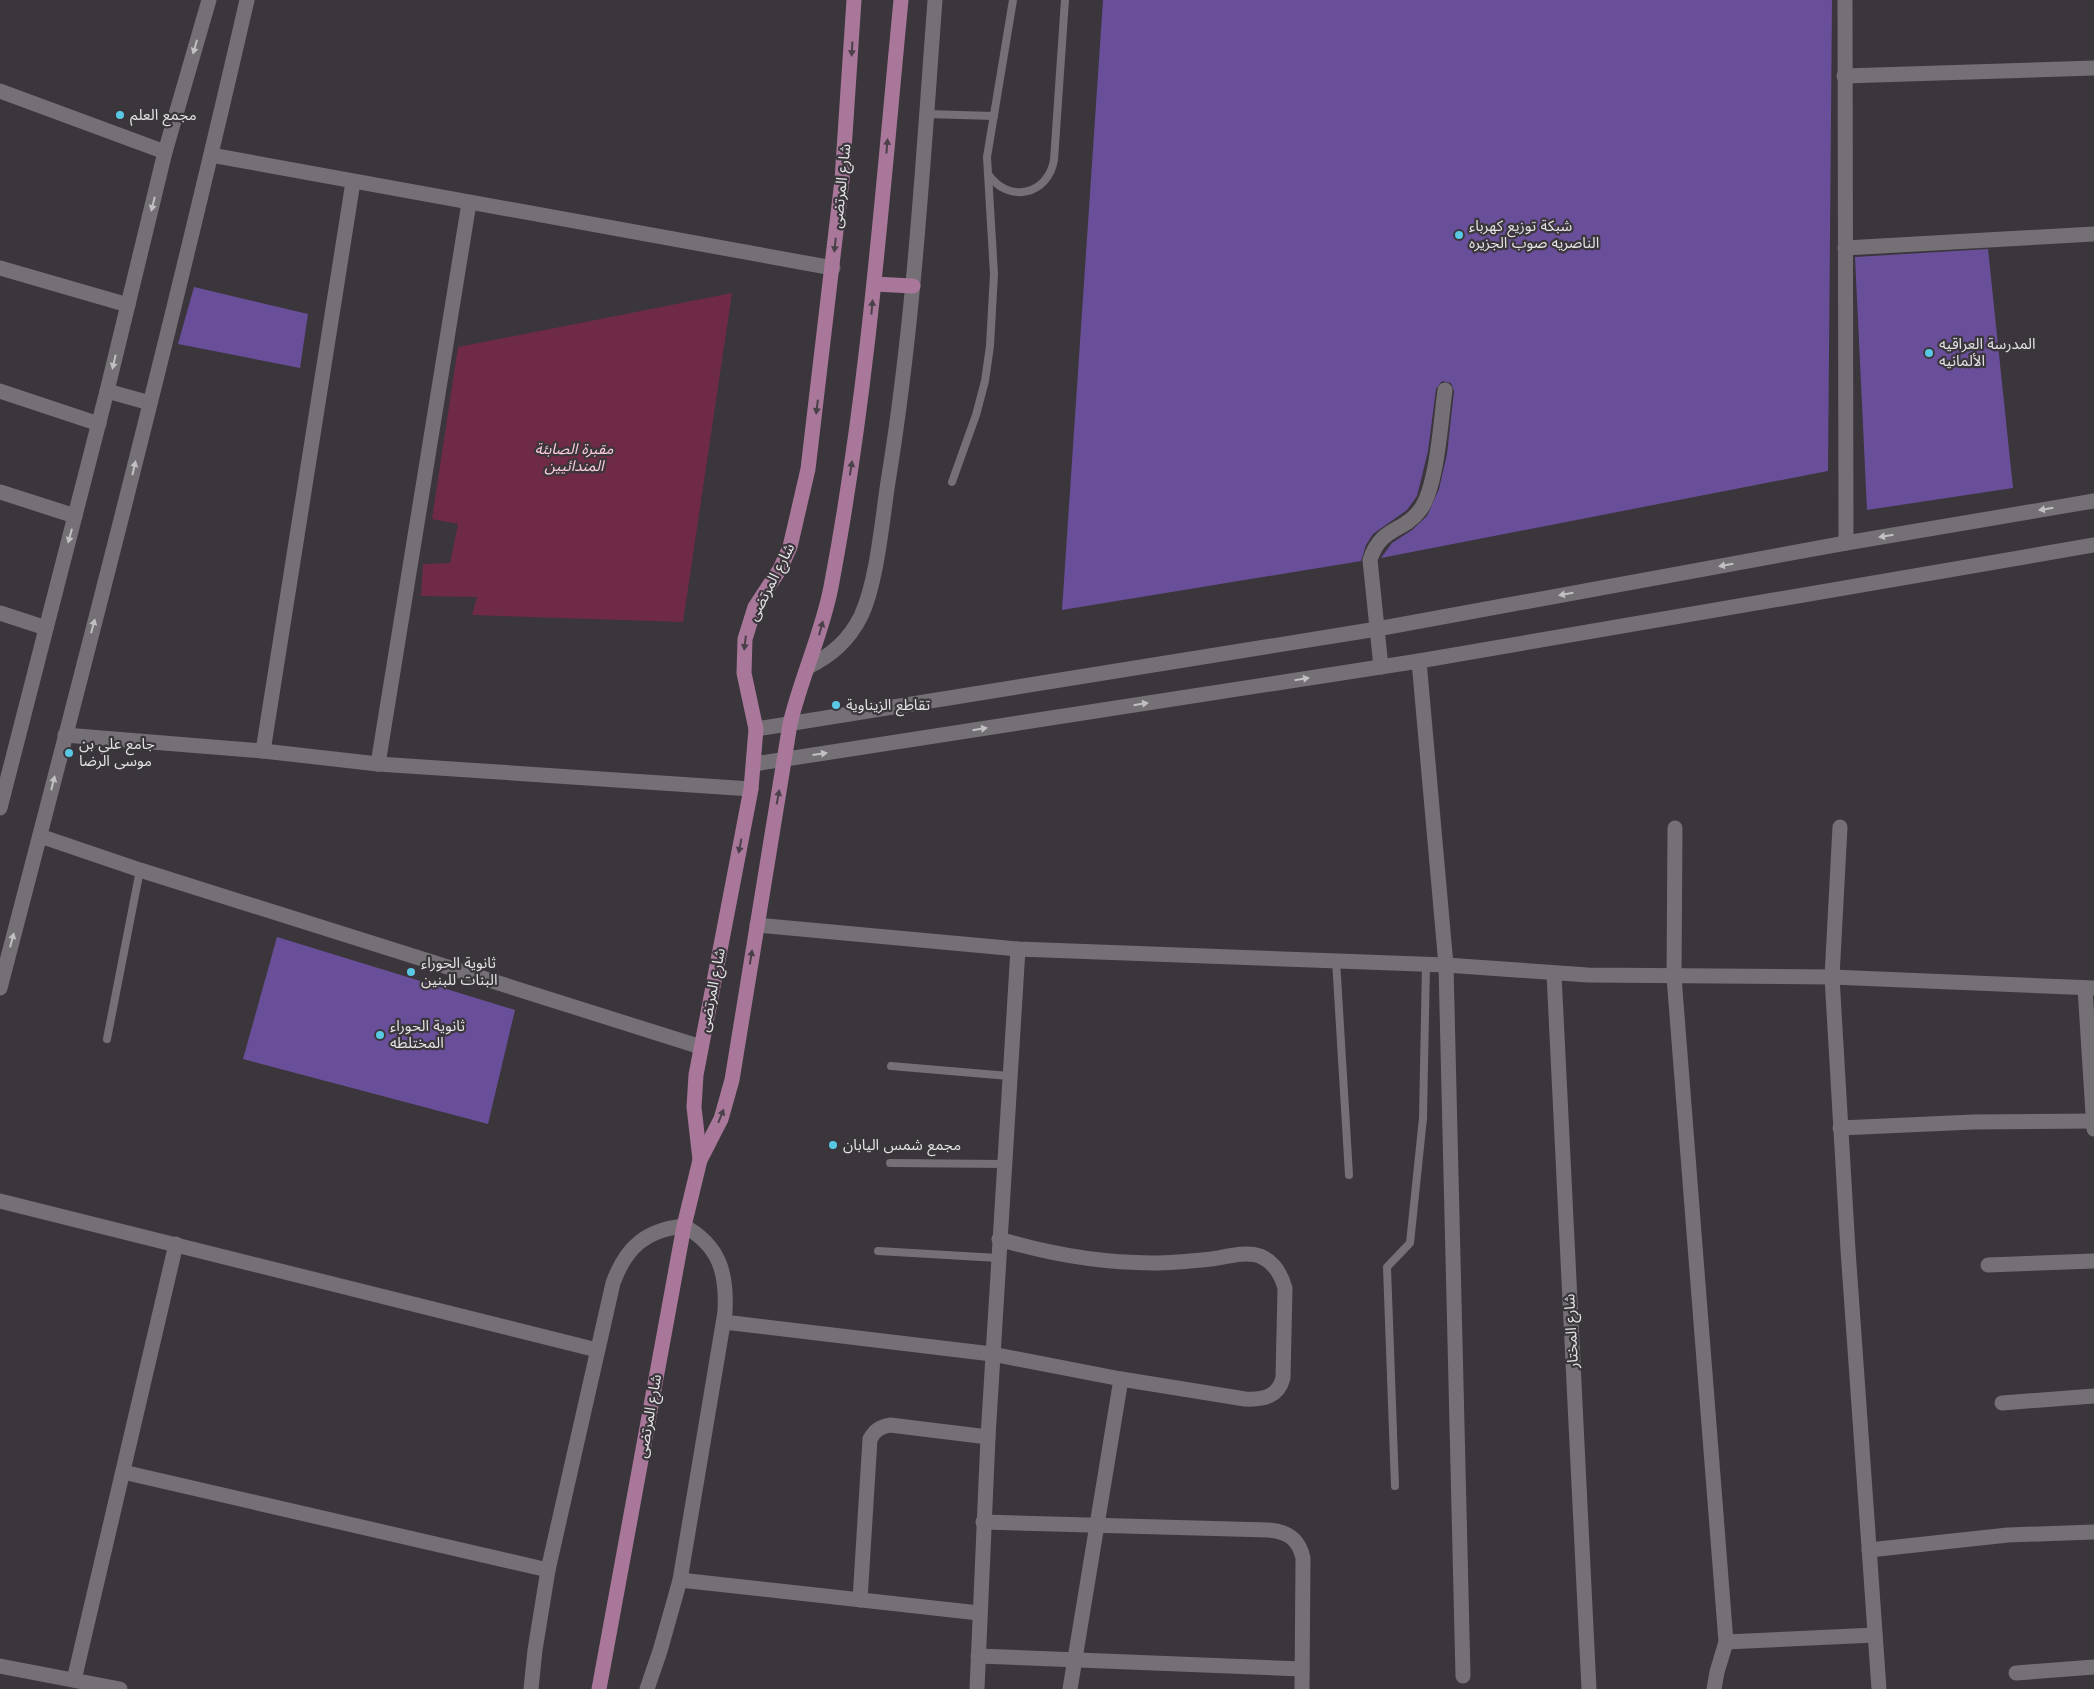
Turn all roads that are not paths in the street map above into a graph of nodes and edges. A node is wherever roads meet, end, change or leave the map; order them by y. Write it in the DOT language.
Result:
graph roads {
  1 [pos="209,0"];
  2 [pos="246,0"];
  3 [pos="854,0"];
  4 [pos="900,0"];
  5 [pos="935,0"];
  6 [pos="1013,0"];
  7 [pos="1065,0"];
  8 [pos="1845,0"];
  9 [pos="2094,68"];
  10 [pos="1844,76"];
  11 [pos="0,91"];
  12 [pos="926,114"];
  13 [pos="994,116"];
  14 [pos="165,152"];
  15 [pos="211,156"];
  16 [pos="987,172"];
  17 [pos="353,182"];
  18 [pos="469,203"];
  19 [pos="2094,234"];
  20 [pos="1845,248"];
  21 [pos="0,268"];
  22 [pos="833,268"];
  23 [pos="874,284"];
  24 [pos="913,286"];
  25 [pos="128,305"];
  26 [pos="0,390"];
  27 [pos="1445,390"];
  28 [pos="107,391"];
  29 [pos="150,403"];
  30 [pos="99,424"];
  31 [pos="952,482"];
  32 [pos="0,492"];
  33 [pos="2094,501"];
  34 [pos="75,516"];
  35 [pos="1846,543"];
  36 [pos="2094,545"];
  37 [pos="0,613"];
  38 [pos="46,628"];
  39 [pos="1377,629"];
  40 [pos="1419,661"];
  41 [pos="808,667"];
  42 [pos="1381,667"];
  43 [pos="790,724"];
  44 [pos="756,729"];
  45 [pos="64,735"];
  46 [pos="263,751"];
  47 [pos="785,759"];
  48 [pos="378,764"];
  49 [pos="754,764"];
  50 [pos="751,790"];
  51 [pos="0,808"];
  52 [pos="1840,827"];
  53 [pos="1675,828"];
  54 [pos="40,836"];
  55 [pos="140,870"];
  56 [pos="756,925"];
  57 [pos="1018,949"];
  58 [pos="1336,960"];
  59 [pos="1426,964"];
  60 [pos="1446,965"];
  61 [pos="1554,974"];
  62 [pos="1674,977"];
  63 [pos="1832,977"];
  64 [pos="0,988"];
  65 [pos="2090,988"];
  66 [pos="107,1039"];
  67 [pos="701,1047"];
  68 [pos="891,1066"];
  69 [pos="1009,1076"];
  70 [pos="2094,1121"];
  71 [pos="1840,1128"];
  72 [pos="2094,1129"];
  73 [pos="700,1160"];
  74 [pos="890,1163"];
  75 [pos="1004,1164"];
  76 [pos="1350,1174"];
  77 [pos="0,1201"];
  78 [pos="684,1226"];
  79 [pos="999,1240"];
  80 [pos="176,1244"];
  81 [pos="878,1251"];
  82 [pos="998,1258"];
  83 [pos="2094,1262"];
  84 [pos="1988,1265"];
  85 [pos="724,1322"];
  86 [pos="597,1350"];
  87 [pos="992,1354"];
  88 [pos="1121,1379"];
  89 [pos="2094,1396"];
  90 [pos="2002,1403"];
  91 [pos="988,1437"];
  92 [pos="123,1472"];
  93 [pos="1395,1486"];
  94 [pos="983,1522"];
  95 [pos="1098,1526"];
  96 [pos="2094,1532"];
  97 [pos="1869,1550"];
  98 [pos="548,1570"];
  99 [pos="680,1580"];
  100 [pos="860,1600"];
  101 [pos="979,1613"];
  102 [pos="1875,1635"];
  103 [pos="1726,1642"];
  104 [pos="978,1656"];
  105 [pos="1075,1660"];
  106 [pos="0,1666"];
  107 [pos="2094,1667"];
  108 [pos="1302,1669"];
  109 [pos="2016,1673"];
  110 [pos="1464,1676"];
  111 [pos="74,1680"];
  112 [pos="120,1689"];
  113 [pos="532,1689"];
  114 [pos="599,1689"];
  115 [pos="647,1689"];
  116 [pos="977,1689"];
  117 [pos="1070,1689"];
  118 [pos="1302,1689"];
  119 [pos="1589,1689"];
  120 [pos="1714,1689"];
  121 [pos="1879,1689"];
  1 -- 14 [label="street, one-way"];
  2 -- 15 [label="street"];
  3 -- 22 [label="main road, شارع المرتضى, one-way"];
  23 -- 4 [label="main road, شارع المرتضى, one-way"];
  5 -- 12 [label="street"];
  6 -- 13 [label="lane"];
  7 -- 16 [label="lane"];
  8 -- 10 [label="street"];
  9 -- 10 [label="street"];
  10 -- 20 [label="street"];
  11 -- 14 [label="street"];
  12 -- 13 [label="lane"];
  12 -- 24 [label="street"];
  13 -- 16 [label="lane"];
  14 -- 25 [label="street, one-way"];
  15 -- 17 [label="street"];
  15 -- 29 [label="street"];
  16 -- 31 [label="lane"];
  17 -- 18 [label="street"];
  17 -- 46 [label="street"];
  18 -- 22 [label="street"];
  18 -- 48 [label="street"];
  19 -- 20 [label="street"];
  20 -- 35 [label="street"];
  21 -- 25 [label="street"];
  22 -- 44 [label="main road, شارع المرتضى, one-way"];
  23 -- 24 [label="main road"];
  41 -- 23 [label="main road, شارع المرتضى, one-way"];
  24 -- 41 [label="street"];
  25 -- 28 [label="street, one-way"];
  26 -- 30 [label="street"];
  27 -- 39 [label="street"];
  28 -- 29 [label="street"];
  28 -- 30 [label="street"];
  45 -- 29 [label="street, one-way"];
  30 -- 34 [label="street"];
  32 -- 34 [label="street"];
  33 -- 35 [label="street, one-way"];
  34 -- 38 [label="street, one-way"];
  35 -- 39 [label="street, one-way"];
  36 -- 40 [label="street"];
  37 -- 38 [label="street"];
  38 -- 51 [label="street"];
  39 -- 42 [label="street"];
  39 -- 43 [label="street"];
  40 -- 42 [label="street"];
  40 -- 60 [label="street"];
  41 -- 43 [label="main road, شارع المرتضى"];
  47 -- 42 [label="street, one-way"];
  43 -- 44 [label="street"];
  43 -- 47 [label="main road, شارع المرتضى"];
  44 -- 49 [label="main road, شارع المرتضى"];
  45 -- 46 [label="street"];
  54 -- 45 [label="street, one-way"];
  46 -- 48 [label="street"];
  47 -- 49 [label="street"];
  56 -- 47 [label="main road, شارع المرتضى, one-way"];
  48 -- 50 [label="street"];
  49 -- 50 [label="main road, شارع المرتضى"];
  50 -- 67 [label="main road, شارع المرتضى, one-way"];
  52 -- 63 [label="street"];
  53 -- 62 [label="street"];
  54 -- 55 [label="street"];
  64 -- 54 [label="street, one-way"];
  55 -- 66 [label="lane"];
  55 -- 67 [label="street"];
  56 -- 57 [label="street"];
  73 -- 56 [label="main road, شارع المرتضى, one-way"];
  57 -- 58 [label="street"];
  57 -- 69 [label="street"];
  58 -- 59 [label="street"];
  58 -- 76 [label="lane"];
  59 -- 60 [label="street"];
  59 -- 93 [label="lane"];
  60 -- 61 [label="street"];
  60 -- 110 [label="street"];
  61 -- 62 [label="street"];
  61 -- 119 [label="street, شارع المختار"];
  62 -- 63 [label="street"];
  62 -- 103 [label="street"];
  63 -- 65 [label="street"];
  63 -- 71 [label="street"];
  65 -- 70 [label="street"];
  67 -- 73 [label="main road, شارع المرتضى"];
  68 -- 69 [label="lane"];
  69 -- 75 [label="street"];
  70 -- 71 [label="street"];
  70 -- 72 [label="street"];
  71 -- 97 [label="street"];
  73 -- 78 [label="main road, شارع المرتضى"];
  74 -- 75 [label="lane"];
  75 -- 79 [label="street"];
  77 -- 80 [label="street"];
  78 -- 85 [label="street"];
  78 -- 86 [label="street"];
  78 -- 114 [label="main road, شارع المرتضى"];
  79 -- 82 [label="street"];
  79 -- 88 [label="street"];
  80 -- 86 [label="street"];
  80 -- 92 [label="street"];
  81 -- 82 [label="lane"];
  82 -- 87 [label="street"];
  83 -- 84 [label="street"];
  85 -- 87 [label="street"];
  85 -- 99 [label="street"];
  86 -- 98 [label="street"];
  87 -- 88 [label="street"];
  87 -- 91 [label="street"];
  88 -- 95 [label="street"];
  89 -- 90 [label="street"];
  91 -- 94 [label="street"];
  91 -- 100 [label="street"];
  92 -- 98 [label="street"];
  92 -- 111 [label="street"];
  94 -- 95 [label="street"];
  94 -- 101 [label="street"];
  95 -- 105 [label="street"];
  95 -- 108 [label="street"];
  96 -- 97 [label="street"];
  97 -- 102 [label="street"];
  98 -- 113 [label="street"];
  99 -- 100 [label="street"];
  99 -- 115 [label="street"];
  100 -- 101 [label="street"];
  101 -- 104 [label="street"];
  102 -- 103 [label="street"];
  102 -- 121 [label="street"];
  103 -- 120 [label="street"];
  104 -- 105 [label="street"];
  104 -- 116 [label="street"];
  105 -- 108 [label="street"];
  105 -- 117 [label="street"];
  106 -- 111 [label="street"];
  107 -- 109 [label="street"];
  108 -- 118 [label="street"];
  111 -- 112 [label="street"];
}
